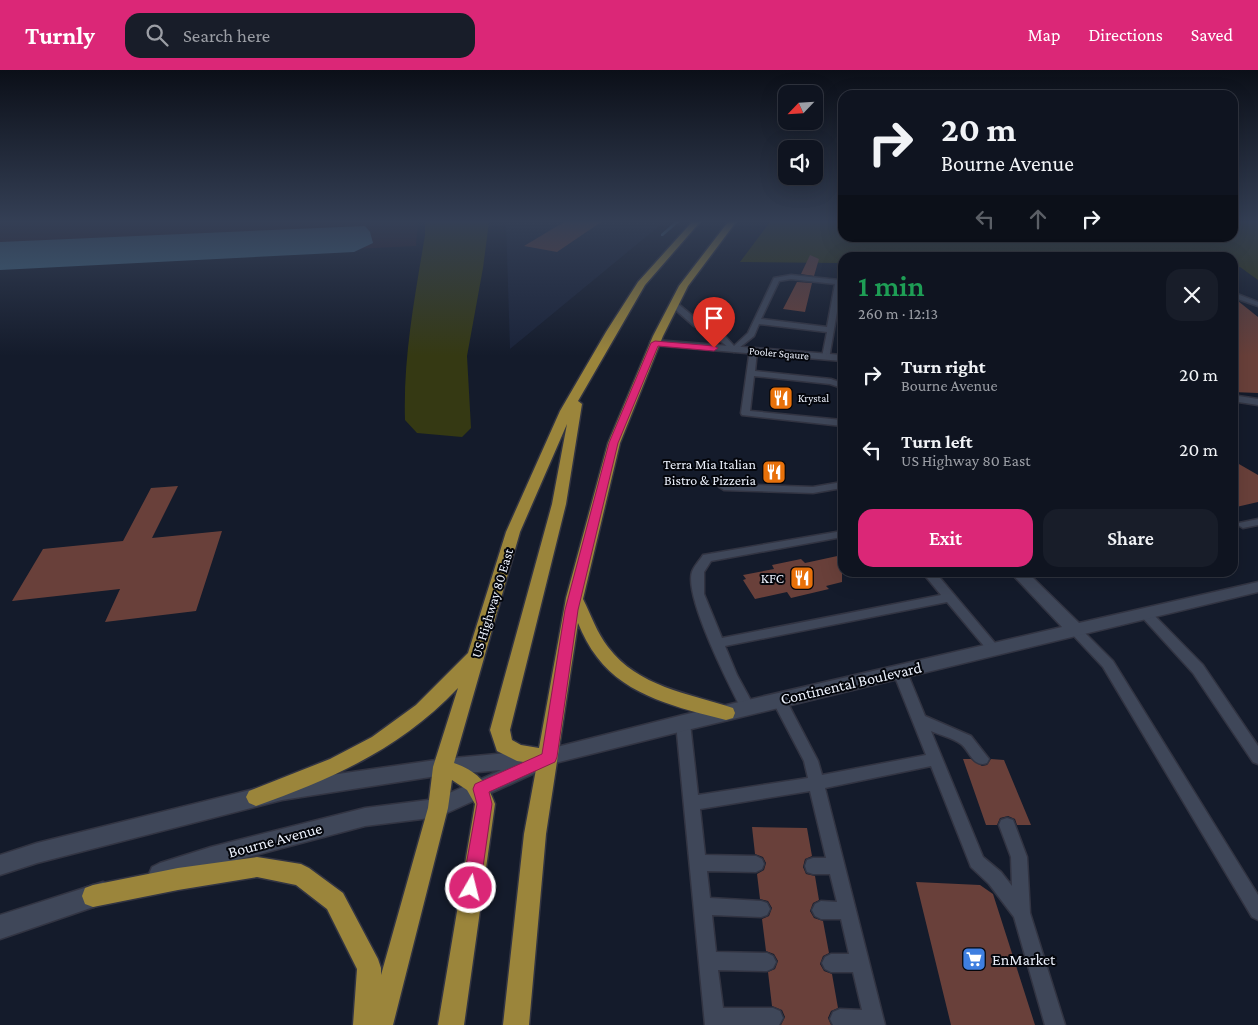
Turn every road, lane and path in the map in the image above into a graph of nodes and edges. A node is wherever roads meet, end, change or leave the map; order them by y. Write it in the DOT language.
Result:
graph roads {
  1 [pos="656,267"];
  2 [pos="699,267"];
  3 [pos="838,282"];
  4 [pos="838,295"];
  5 [pos="1238,296"];
  6 [pos="1258,304"];
  7 [pos="674,305"];
  8 [pos="757,321"];
  9 [pos="830,330"];
  10 [pos="655,343"];
  11 [pos="734,350"];
  12 [pos="753,351"];
  13 [pos="826,357"];
  14 [pos="838,358"];
  15 [pos="750,373"];
  16 [pos="838,385"];
  17 [pos="578,390"];
  18 [pos="1238,399"];
  19 [pos="1258,402"];
  20 [pos="838,423"];
  21 [pos="724,487"];
  22 [pos="838,487"];
  23 [pos="1258,522"];
  24 [pos="1243,525"];
  25 [pos="838,535"];
  26 [pos="932,577"];
  27 [pos="1023,577"];
  28 [pos="1258,587"];
  29 [pos="949,597"];
  30 [pos="574,598"];
  31 [pos="1145,614"];
  32 [pos="1076,630"];
  33 [pos="718,643"];
  34 [pos="994,649"];
  35 [pos="476,655"];
  36 [pos="900,672"];
  37 [pos="779,700"];
  38 [pos="748,708"];
  39 [pos="726,713"];
  40 [pos="920,720"];
  41 [pos="683,723"];
  42 [pos="549,757"];
  43 [pos="1258,758"];
  44 [pos="936,759"];
  45 [pos="982,759"];
  46 [pos="443,767"];
  47 [pos="817,783"];
  48 [pos="481,789"];
  49 [pos="256,797"];
  50 [pos="692,803"];
  51 [pos="438,808"];
  52 [pos="1007,825"];
  53 [pos="698,863"];
  54 [pos="756,864"];
  55 [pos="0,865"];
  56 [pos="813,866"];
  57 [pos="837,866"];
  58 [pos="93,896"];
  59 [pos="703,906"];
  60 [pos="761,909"];
  61 [pos="821,910"];
  62 [pos="1258,911"];
  63 [pos="847,912"];
  64 [pos="1021,913"];
  65 [pos="0,927"];
  66 [pos="709,961"];
  67 [pos="767,962"];
  68 [pos="831,963"];
  69 [pos="860,963"];
  70 [pos="773,1018"];
  71 [pos="840,1019"];
  72 [pos="715,1022"];
  73 [pos="874,1022"];
  74 [pos="366,1025"];
  75 [pos="380,1025"];
  76 [pos="451,1025"];
  77 [pos="516,1025"];
  78 [pos="1055,1025"];
  1 -- 17 [label="main road, US Highway 80 East"];
  2 -- 7 [label="main road"];
  3 -- 8 [label="lane"];
  4 -- 9 [label="lane"];
  5 -- 6 [label="lane"];
  7 -- 10 [label="main road"];
  7 -- 11 [label="lane"];
  8 -- 9 [label="lane"];
  8 -- 11 [label="lane"];
  9 -- 13 [label="lane"];
  10 -- 11 [label="street, Pooler Sqaure"];
  10 -- 30 [label="main road"];
  11 -- 12 [label="street, Pooler Sqaure"];
  12 -- 13 [label="street, Pooler Sqaure"];
  12 -- 15 [label="lane"];
  13 -- 14 [label="street, Pooler Sqaure"];
  15 -- 16 [label="lane"];
  15 -- 20 [label="lane"];
  17 -- 35 [label="main road, US Highway 80 East"];
  17 -- 42 [label="main road"];
  18 -- 19 [label="lane"];
  21 -- 22 [label="lane"];
  23 -- 24 [label="lane"];
  25 -- 33 [label="lane"];
  26 -- 29 [label="lane"];
  27 -- 32 [label="street"];
  28 -- 31 [label="street, Continental Boulevard"];
  29 -- 33 [label="lane"];
  29 -- 34 [label="lane"];
  30 -- 39 [label="main road"];
  30 -- 42 [label="main road"];
  31 -- 32 [label="street, Continental Boulevard"];
  31 -- 43 [label="lane"];
  32 -- 34 [label="street, Continental Boulevard"];
  32 -- 62 [label="lane"];
  33 -- 38 [label="lane"];
  34 -- 36 [label="street, Continental Boulevard"];
  35 -- 46 [label="main road, US Highway 80 East"];
  35 -- 49 [label="main road"];
  36 -- 37 [label="street, Continental Boulevard"];
  36 -- 40 [label="lane"];
  37 -- 38 [label="street, Continental Boulevard"];
  37 -- 47 [label="lane"];
  38 -- 39 [label="street, Continental Boulevard"];
  39 -- 41 [label="street, Continental Boulevard"];
  40 -- 44 [label="lane"];
  40 -- 45 [label="lane"];
  41 -- 42 [label="street, Continental Boulevard"];
  41 -- 50 [label="lane"];
  42 -- 46 [label="street, Continental Boulevard"];
  42 -- 48 [label="street, Bourne Avenue"];
  42 -- 77 [label="main road"];
  44 -- 47 [label="lane"];
  44 -- 64 [label="lane"];
  46 -- 48 [label="main road"];
  46 -- 49 [label="street"];
  46 -- 51 [label="main road, US Highway 80 East"];
  47 -- 50 [label="lane"];
  47 -- 57 [label="lane"];
  48 -- 51 [label="street, Bourne Avenue"];
  48 -- 76 [label="main road"];
  49 -- 55 [label="street"];
  50 -- 53 [label="lane"];
  51 -- 58 [label="street, Bourne Avenue"];
  51 -- 75 [label="main road, US Highway 80 East"];
  52 -- 64 [label="lane"];
  53 -- 54 [label="lane"];
  53 -- 59 [label="lane"];
  56 -- 57 [label="lane"];
  57 -- 63 [label="lane"];
  58 -- 65 [label="street, Bourne Avenue"];
  58 -- 74 [label="main road"];
  59 -- 60 [label="lane"];
  59 -- 66 [label="lane"];
  61 -- 63 [label="lane"];
  63 -- 69 [label="lane"];
  64 -- 78 [label="lane"];
  66 -- 67 [label="lane"];
  66 -- 72 [label="lane"];
  68 -- 69 [label="lane"];
  69 -- 73 [label="lane"];
  70 -- 72 [label="lane"];
  71 -- 73 [label="lane"];
}
